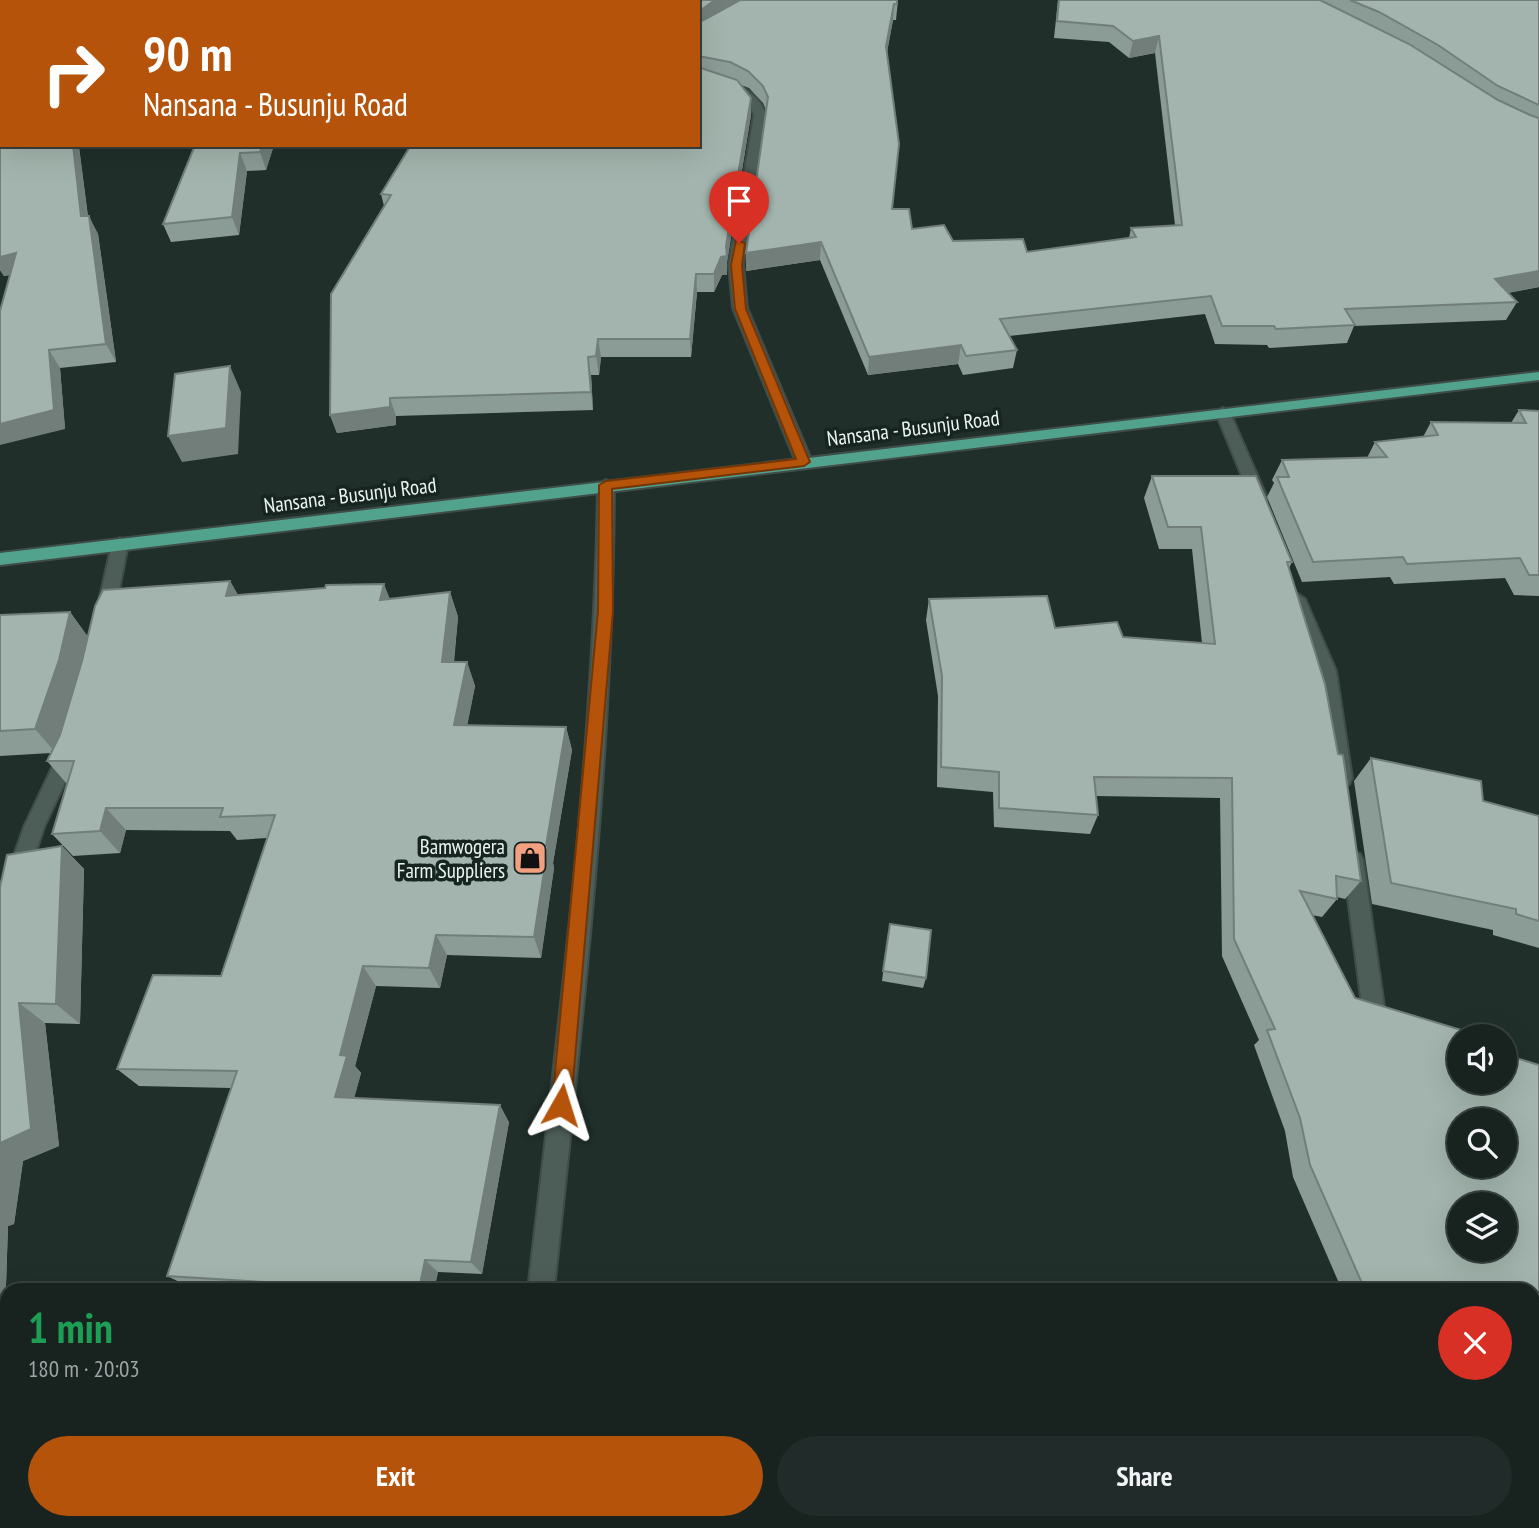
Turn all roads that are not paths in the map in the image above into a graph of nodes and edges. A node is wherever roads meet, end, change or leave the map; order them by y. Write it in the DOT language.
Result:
graph roads {
  1 [pos="700,79"];
  2 [pos="1539,376"];
  3 [pos="1223,412"];
  4 [pos="804,462"];
  5 [pos="606,485"];
  6 [pos="1264,509"];
  7 [pos="120,544"];
  8 [pos="0,559"];
  9 [pos="1292,586"];
  10 [pos="100,635"];
  11 [pos="74,734"];
  12 [pos="1345,800"];
  13 [pos="1350,840"];
  14 [pos="0,927"];
  15 [pos="1374,1013"];
  16 [pos="542,1283"];
  1 -- 4 [label="street"];
  2 -- 3 [label="main road, Nansana - Busunju Road"];
  3 -- 4 [label="main road, Nansana - Busunju Road"];
  3 -- 6 [label="street"];
  4 -- 5 [label="main road, Nansana - Busunju Road"];
  5 -- 7 [label="main road, Nansana - Busunju Road"];
  5 -- 16 [label="street"];
  7 -- 8 [label="main road, Nansana - Busunju Road"];
  7 -- 10 [label="street"];
  9 -- 12 [label="street"];
  11 -- 14 [label="street"];
  13 -- 15 [label="street"];
}
